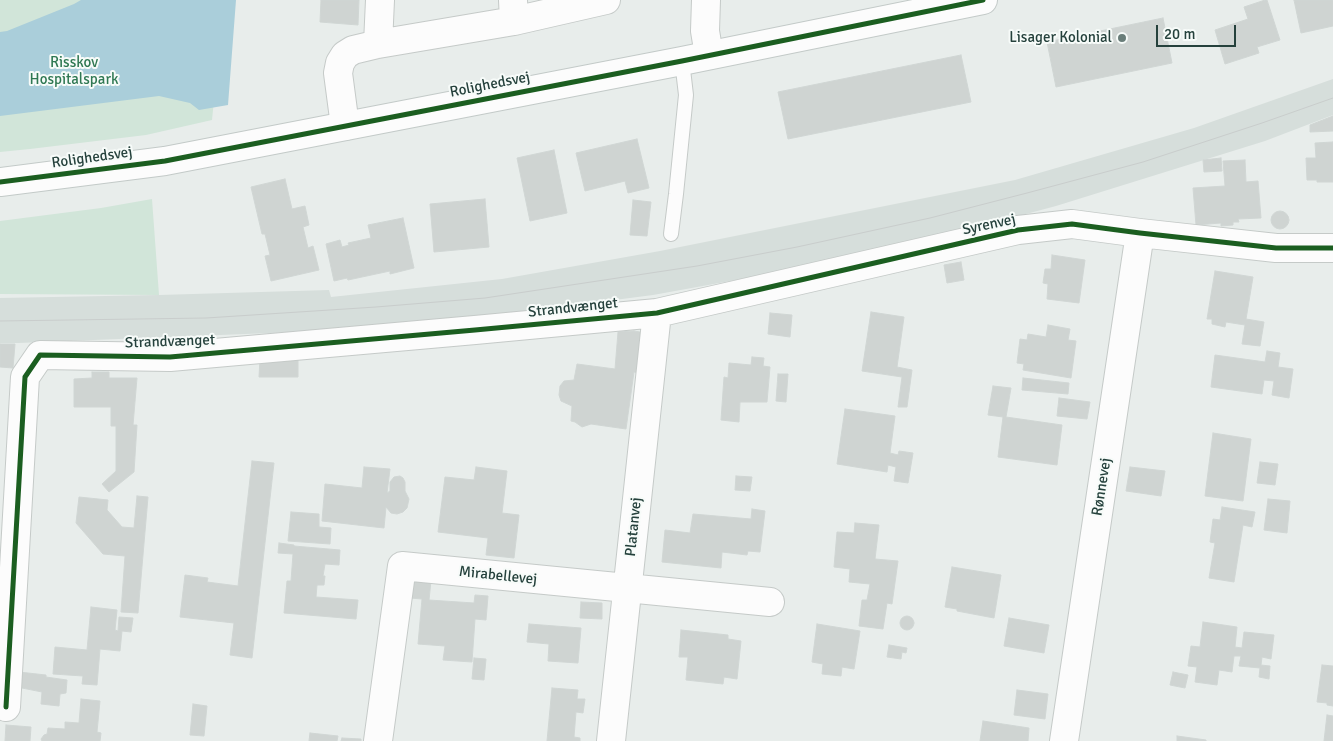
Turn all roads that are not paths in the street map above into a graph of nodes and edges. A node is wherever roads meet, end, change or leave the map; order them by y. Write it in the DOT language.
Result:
graph roads {
  1 [pos="380,0"];
  2 [pos="606,0"];
  3 [pos="706,0"];
  4 [pos="982,0"];
  5 [pos="513,10"];
  6 [pos="378,44"];
  7 [pos="709,55"];
  8 [pos="682,61"];
  9 [pos="345,126"];
  10 [pos="0,182"];
  11 [pos="1140,233"];
  12 [pos="670,234"];
  13 [pos="1333,248"];
  14 [pos="657,313"];
  15 [pos="628,589"];
  16 [pos="770,602"];
  17 [pos="6,707"];
  18 [pos="378,741"];
  19 [pos="611,741"];
  20 [pos="1064,741"];
  1 -- 6 [label="street"];
  2 -- 5 [label="street"];
  3 -- 7 [label="street"];
  4 -- 7 [label="street, Rolighedsvej"];
  5 -- 6 [label="street"];
  6 -- 9 [label="street"];
  7 -- 8 [label="street, Rolighedsvej"];
  8 -- 9 [label="street, Rolighedsvej"];
  8 -- 12 [label="lane"];
  9 -- 10 [label="street, Rolighedsvej"];
  11 -- 13 [label="street, Syrenvej"];
  11 -- 14 [label="street, Syrenvej"];
  11 -- 20 [label="street, Rønnevej"];
  14 -- 15 [label="street, Platanvej"];
  14 -- 17 [label="street, Strandvænget"];
  15 -- 16 [label="street, Mirabellevej"];
  15 -- 18 [label="street, Mirabellevej"];
  15 -- 19 [label="street, Platanvej"];
}
